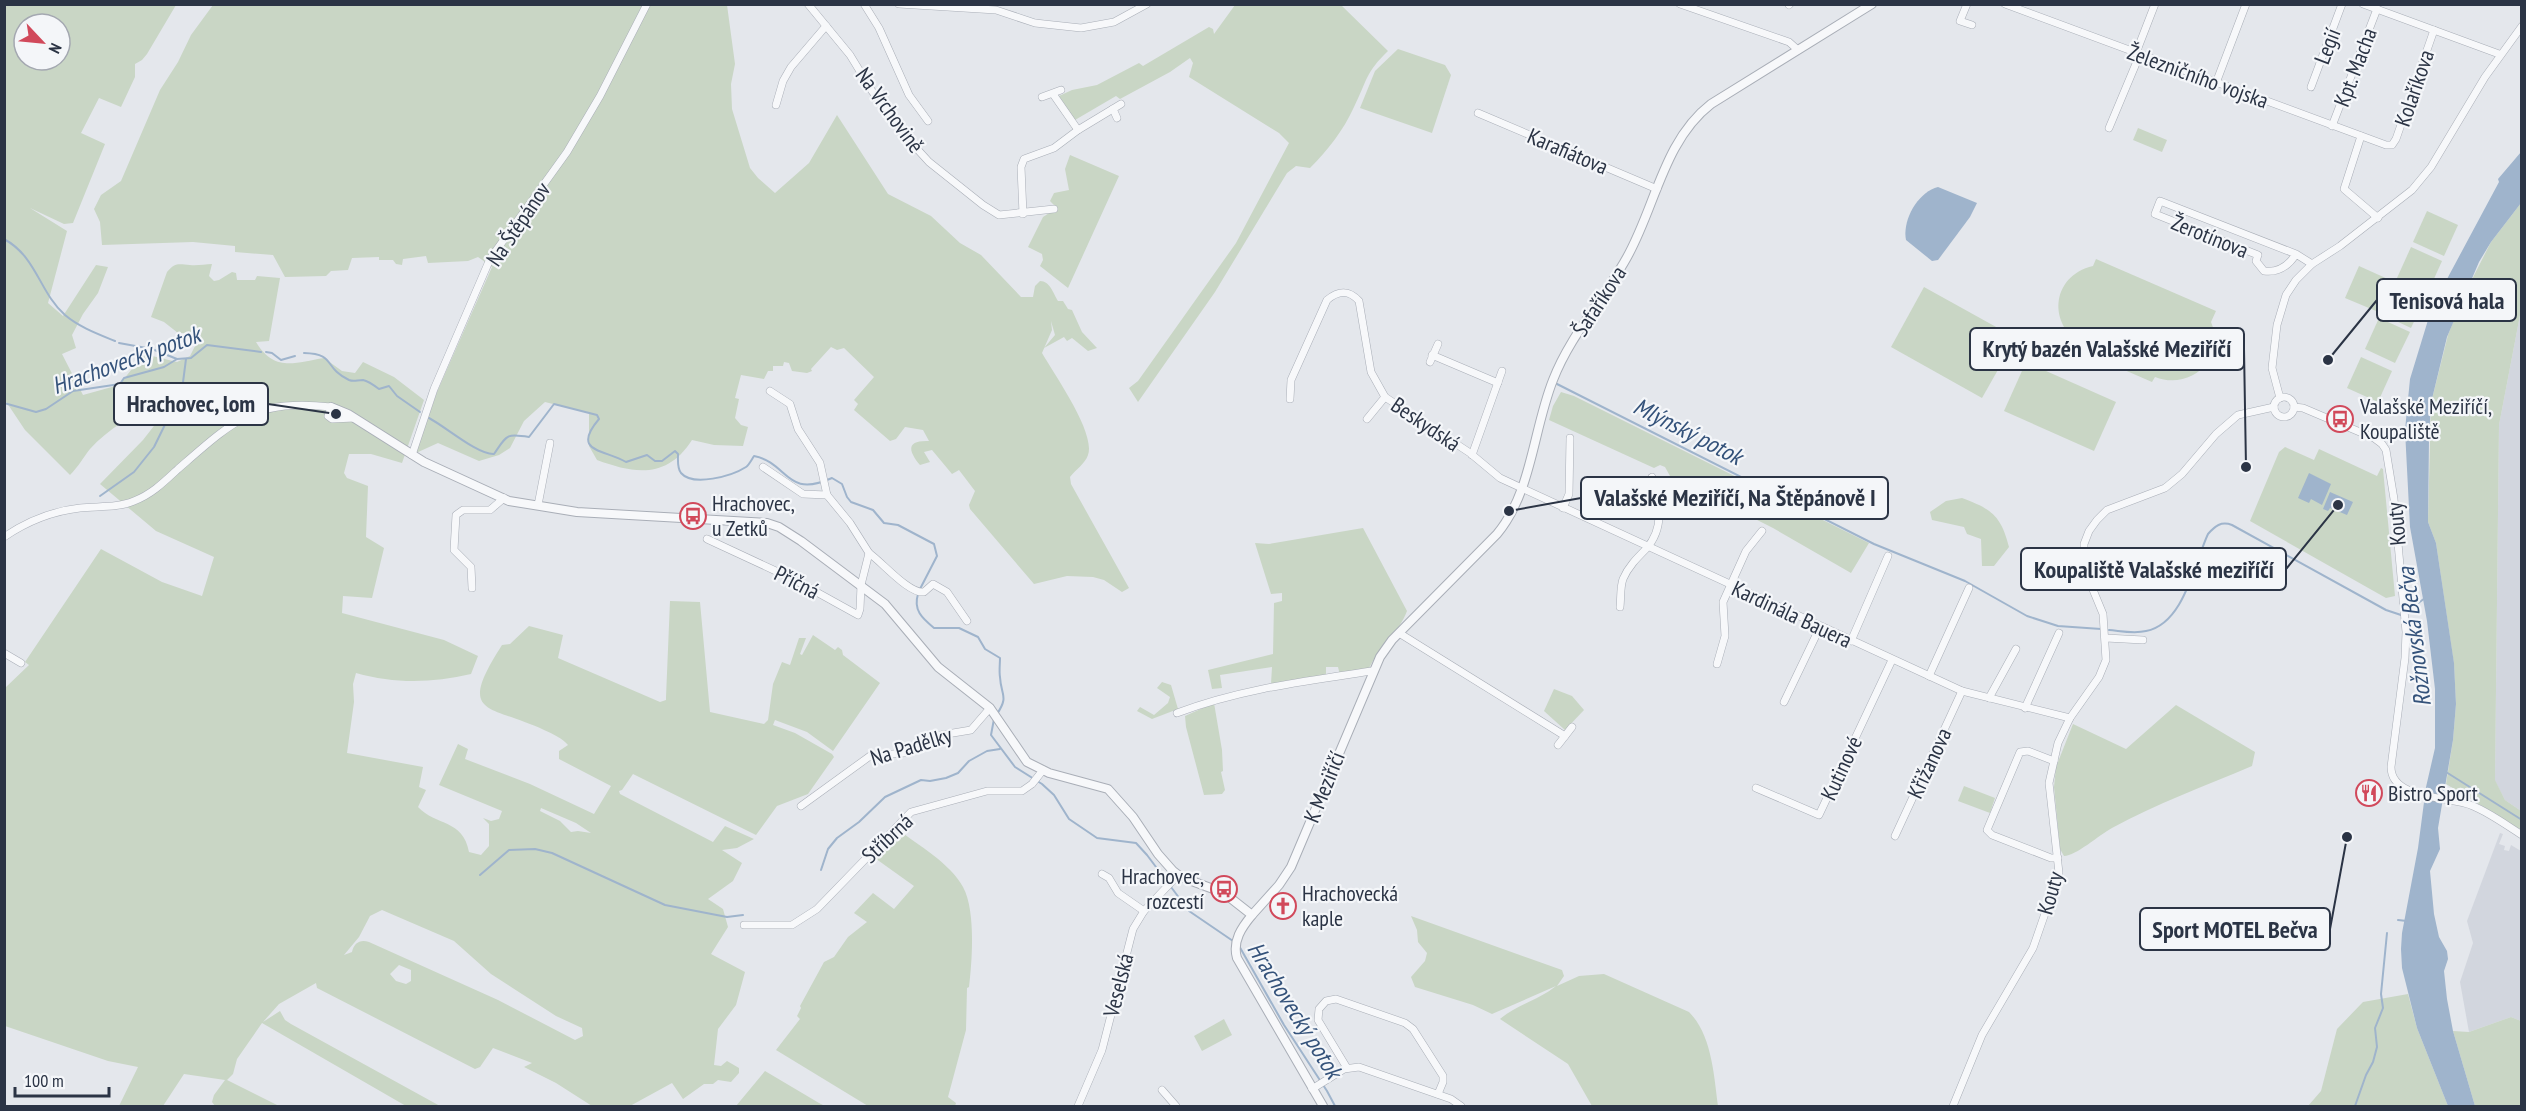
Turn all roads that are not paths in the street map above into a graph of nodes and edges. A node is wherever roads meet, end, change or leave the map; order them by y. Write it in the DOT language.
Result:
graph roads {
  1 [pos="647,4"];
  2 [pos="813,4"];
  3 [pos="864,4"];
  4 [pos="899,4"];
  5 [pos="1147,4"];
  6 [pos="1680,4"];
  7 [pos="1709,4"];
  8 [pos="1872,4"];
  9 [pos="1967,4"];
  10 [pos="2006,4"];
  11 [pos="2156,4"];
  12 [pos="2246,4"];
  13 [pos="2342,4"];
  14 [pos="2363,4"];
  15 [pos="808,5"];
  16 [pos="2377,9"];
  17 [pos="1705,13"];
  18 [pos="1972,25"];
  19 [pos="826,26"];
  20 [pos="2522,26"];
  21 [pos="2434,30"];
  22 [pos="1798,50"];
  23 [pos="2138,53"];
  24 [pos="2499,54"];
  25 [pos="2216,83"];
  26 [pos="2311,87"];
  27 [pos="1061,90"];
  28 [pos="1053,94"];
  29 [pos="1042,97"];
  30 [pos="1121,104"];
  31 [pos="776,105"];
  32 [pos="1113,110"];
  33 [pos="1478,113"];
  34 [pos="1117,118"];
  35 [pos="928,121"];
  36 [pos="2332,126"];
  37 [pos="2109,128"];
  38 [pos="1078,130"];
  39 [pos="2361,136"];
  40 [pos="2392,145"];
  41 [pos="1657,189"];
  42 [pos="1054,209"];
  43 [pos="1023,214"];
  44 [pos="2378,218"];
  45 [pos="2266,243"];
  46 [pos="2296,254"];
  47 [pos="2258,255"];
  48 [pos="2312,264"];
  49 [pos="1438,344"];
  50 [pos="1502,371"];
  51 [pos="1498,383"];
  52 [pos="770,391"];
  53 [pos="1385,396"];
  54 [pos="2280,398"];
  55 [pos="1290,399"];
  56 [pos="331,407"];
  57 [pos="2274,407"];
  58 [pos="2294,407"];
  59 [pos="1367,419"];
  60 [pos="1570,438"];
  61 [pos="550,443"];
  62 [pos="412,455"];
  63 [pos="1472,455"];
  64 [pos="763,467"];
  65 [pos="1652,477"];
  66 [pos="1521,488"];
  67 [pos="827,495"];
  68 [pos="504,498"];
  69 [pos="537,505"];
  70 [pos="1563,508"];
  71 [pos="1762,531"];
  72 [pos="4,537"];
  73 [pos="707,538"];
  74 [pos="1648,547"];
  75 [pos="869,553"];
  76 [pos="1888,556"];
  77 [pos="861,585"];
  78 [pos="1730,585"];
  79 [pos="472,588"];
  80 [pos="1969,588"];
  81 [pos="1620,607"];
  82 [pos="968,621"];
  83 [pos="1820,627"];
  84 [pos="1399,633"];
  85 [pos="2060,633"];
  86 [pos="2106,638"];
  87 [pos="2143,640"];
  88 [pos="1851,642"];
  89 [pos="2016,648"];
  90 [pos="1384,650"];
  91 [pos="4,653"];
  92 [pos="1892,660"];
  93 [pos="21,663"];
  94 [pos="1716,664"];
  95 [pos="1372,671"];
  96 [pos="1929,676"];
  97 [pos="1962,691"];
  98 [pos="1989,698"];
  99 [pos="1784,702"];
  100 [pos="2025,708"];
  101 [pos="994,713"];
  102 [pos="1177,713"];
  103 [pos="2070,718"];
  104 [pos="1572,727"];
  105 [pos="1565,736"];
  106 [pos="1558,745"];
  107 [pos="2054,761"];
  108 [pos="1040,773"];
  109 [pos="1756,788"];
  110 [pos="801,807"];
  111 [pos="2522,835"];
  112 [pos="1895,836"];
  113 [pos="2058,858"];
  114 [pos="1102,874"];
  115 [pos="1178,875"];
  116 [pos="1144,911"];
  117 [pos="1252,915"];
  118 [pos="744,925"];
  119 [pos="1347,1068"];
  120 [pos="1315,1087"];
  121 [pos="1162,1090"];
  122 [pos="1438,1094"];
  123 [pos="1078,1107"];
  124 [pos="1176,1107"];
  125 [pos="1323,1107"];
  126 [pos="1461,1107"];
  127 [pos="1953,1107"];
  1 -- 62 [label="street, Na Štěpánov"];
  2 -- 15 [label="street"];
  3 -- 35 [label="street"];
  4 -- 5 [label="street"];
  6 -- 17 [label="street"];
  7 -- 17 [label="street"];
  8 -- 22 [label="street, Šafaříkova"];
  9 -- 18 [label="street"];
  10 -- 23 [label="street, Železničního vojska"];
  11 -- 23 [label="street"];
  12 -- 25 [label="street"];
  13 -- 26 [label="street, Legií"];
  14 -- 16 [label="street"];
  15 -- 19 [label="street, Na Vrchovině"];
  16 -- 21 [label="street"];
  16 -- 36 [label="street, Kpt. Macha"];
  17 -- 22 [label="street"];
  19 -- 31 [label="street"];
  19 -- 43 [label="street, Na Vrchovině"];
  20 -- 24 [label="street"];
  21 -- 24 [label="street"];
  21 -- 40 [label="street, Kolaříkova"];
  22 -- 41 [label="street, Šafaříkova"];
  23 -- 25 [label="street, Železničního vojska"];
  23 -- 37 [label="street"];
  24 -- 44 [label="street"];
  25 -- 36 [label="street, Železničního vojska"];
  27 -- 28 [label="street"];
  28 -- 29 [label="street"];
  28 -- 38 [label="street"];
  30 -- 32 [label="street"];
  32 -- 34 [label="street"];
  32 -- 38 [label="street"];
  33 -- 41 [label="street, Karafiátova"];
  36 -- 39 [label="street, Železničního vojska"];
  38 -- 43 [label="street"];
  39 -- 40 [label="street, Železničního vojska"];
  39 -- 44 [label="street"];
  41 -- 66 [label="street, Šafaříkova"];
  42 -- 43 [label="street, Na Vrchovině"];
  44 -- 48 [label="street"];
  45 -- 46 [label="street, Žerotínova"];
  45 -- 47 [label="street"];
  45 -- 47 [label="street, Žerotínova"];
  46 -- 47 [label="street, Žerotínova"];
  46 -- 48 [label="street, Žerotínova"];
  48 -- 54 [label="street"];
  49 -- 51 [label="street"];
  50 -- 51 [label="street"];
  51 -- 63 [label="street"];
  52 -- 67 [label="street"];
  53 -- 55 [label="street, Beskydská"];
  53 -- 59 [label="street"];
  53 -- 63 [label="street, Beskydská"];
  54 -- 57 [label="street"];
  54 -- 58 [label="street, Kouty"];
  56 -- 62 [label="street"];
  56 -- 72 [label="street"];
  57 -- 58 [label="street, Kouty"];
  57 -- 86 [label="street, Kouty"];
  58 -- 111 [label="street, Kouty"];
  60 -- 70 [label="street"];
  61 -- 69 [label="street"];
  62 -- 68 [label="street"];
  63 -- 66 [label="street, Beskydská"];
  64 -- 67 [label="street"];
  65 -- 74 [label="street"];
  66 -- 70 [label="street, Kardinála Bauera"];
  66 -- 84 [label="street, Šafaříkova"];
  67 -- 75 [label="street"];
  68 -- 69 [label="street"];
  68 -- 79 [label="street"];
  69 -- 77 [label="street"];
  70 -- 74 [label="street, Kardinála Bauera"];
  71 -- 78 [label="street"];
  73 -- 77 [label="street, Příčná"];
  74 -- 78 [label="street, Kardinála Bauera"];
  74 -- 81 [label="street"];
  75 -- 77 [label="street"];
  75 -- 82 [label="street"];
  76 -- 88 [label="street"];
  77 -- 101 [label="street"];
  78 -- 83 [label="street, Kardinála Bauera"];
  78 -- 94 [label="street"];
  80 -- 96 [label="street"];
  83 -- 88 [label="street, Kardinála Bauera"];
  83 -- 99 [label="street"];
  84 -- 90 [label="street, Šafaříkova"];
  84 -- 105 [label="street"];
  85 -- 100 [label="street"];
  86 -- 87 [label="street"];
  86 -- 103 [label="street, Kouty"];
  88 -- 92 [label="street, Kardinála Bauera"];
  89 -- 98 [label="street"];
  90 -- 95 [label="street, K Meziříčí"];
  91 -- 93 [label="street"];
  92 -- 96 [label="street, Kardinála Bauera"];
  92 -- 109 [label="street, Kutinové"];
  95 -- 102 [label="street"];
  95 -- 117 [label="street, K Meziříčí"];
  96 -- 97 [label="street, Kardinála Bauera"];
  97 -- 98 [label="street, Kardinála Bauera"];
  97 -- 112 [label="street, Křižanova"];
  98 -- 100 [label="street, Kardinála Bauera"];
  100 -- 103 [label="street, Kardinála Bauera"];
  101 -- 108 [label="street"];
  101 -- 110 [label="street, Na Padělky"];
  103 -- 107 [label="street, Kouty"];
  104 -- 105 [label="street"];
  105 -- 106 [label="street"];
  107 -- 113 [label="street, Kouty"];
  107 -- 113 [label="street"];
  108 -- 115 [label="street"];
  108 -- 118 [label="street, Stříbrná"];
  113 -- 127 [label="street, Kouty"];
  114 -- 116 [label="street"];
  115 -- 116 [label="street, Veselská"];
  115 -- 117 [label="street"];
  116 -- 123 [label="street, Veselská"];
  117 -- 120 [label="street, K Meziříčí"];
  119 -- 120 [label="street"];
  119 -- 122 [label="street"];
  119 -- 122 [label="street"];
  120 -- 125 [label="street"];
  121 -- 124 [label="street"];
  122 -- 126 [label="street"];
}
